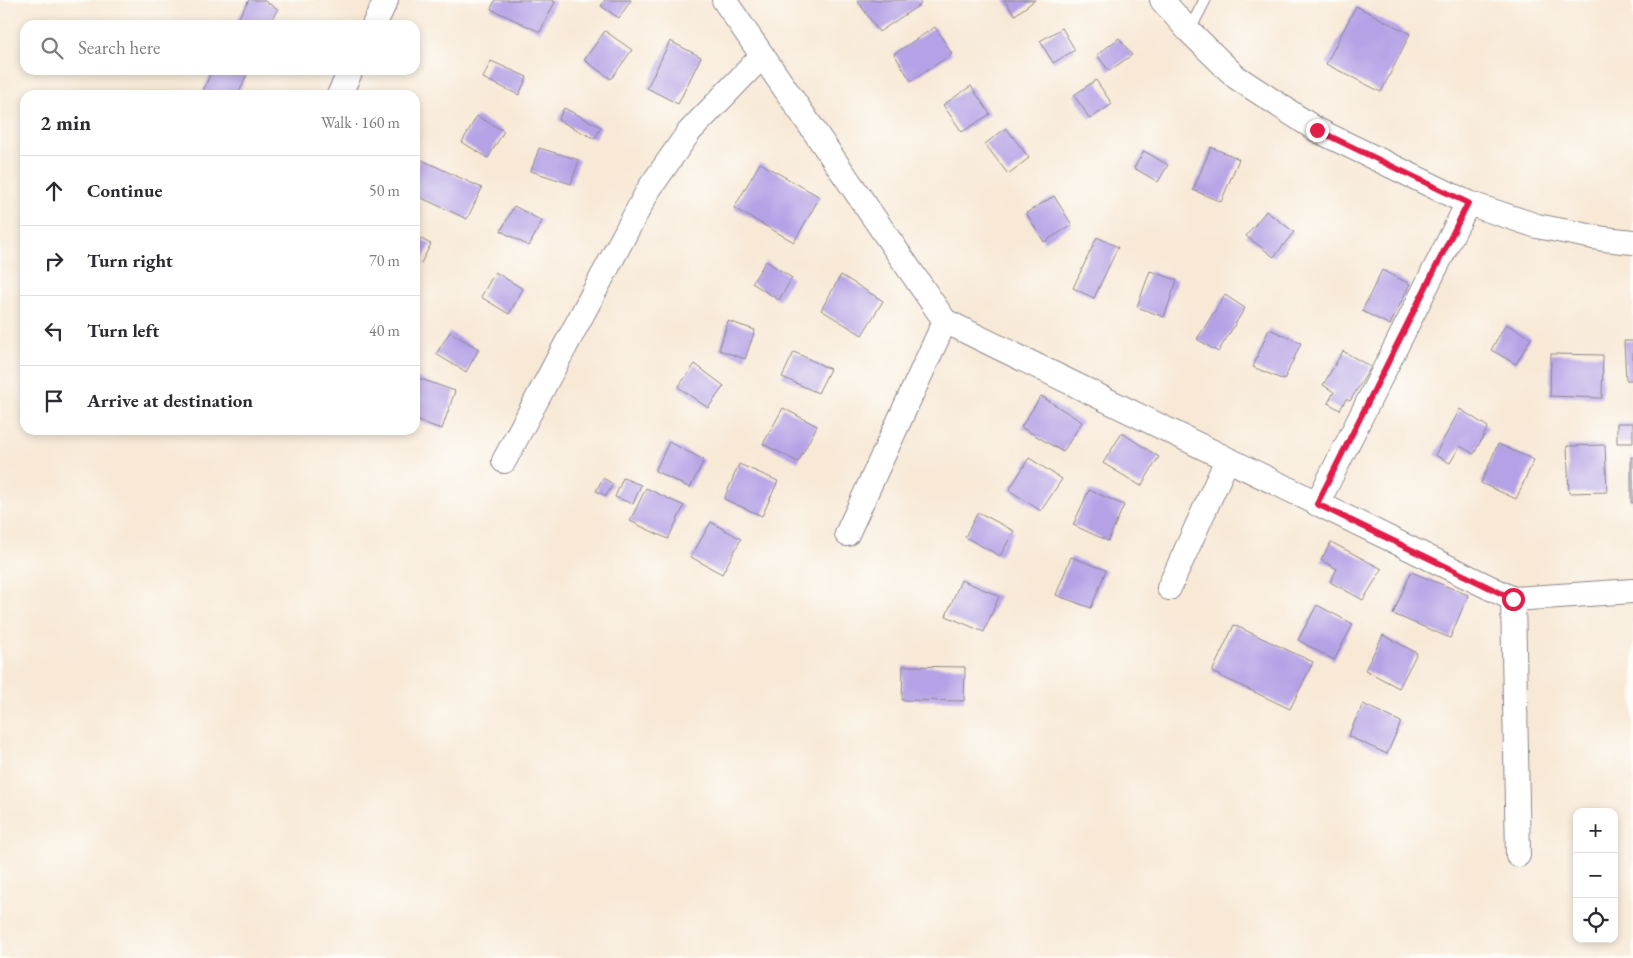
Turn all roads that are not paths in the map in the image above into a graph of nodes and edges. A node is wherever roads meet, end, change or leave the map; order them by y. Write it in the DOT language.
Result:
graph roads {
  1 [pos="386,0"];
  2 [pos="724,0"];
  3 [pos="1162,0"];
  4 [pos="1205,0"];
  5 [pos="376,20"];
  6 [pos="1189,32"];
  7 [pos="762,56"];
  8 [pos="349,75"];
  9 [pos="341,90"];
  10 [pos="1468,203"];
  11 [pos="1633,242"];
  12 [pos="945,321"];
  13 [pos="1227,460"];
  14 [pos="504,461"];
  15 [pos="1317,504"];
  16 [pos="847,534"];
  17 [pos="1169,588"];
  18 [pos="1633,591"];
  19 [pos="1513,599"];
  20 [pos="1518,854"];
  1 -- 5 [label="street"];
  2 -- 7 [label="street"];
  3 -- 6 [label="street"];
  4 -- 6 [label="lane"];
  6 -- 10 [label="street"];
  7 -- 12 [label="street"];
  7 -- 14 [label="street"];
  8 -- 9 [label="street"];
  10 -- 11 [label="street"];
  10 -- 15 [label="street"];
  12 -- 13 [label="street"];
  12 -- 16 [label="street"];
  13 -- 15 [label="street"];
  13 -- 17 [label="street"];
  15 -- 19 [label="street"];
  18 -- 19 [label="street"];
  19 -- 20 [label="street"];
}
